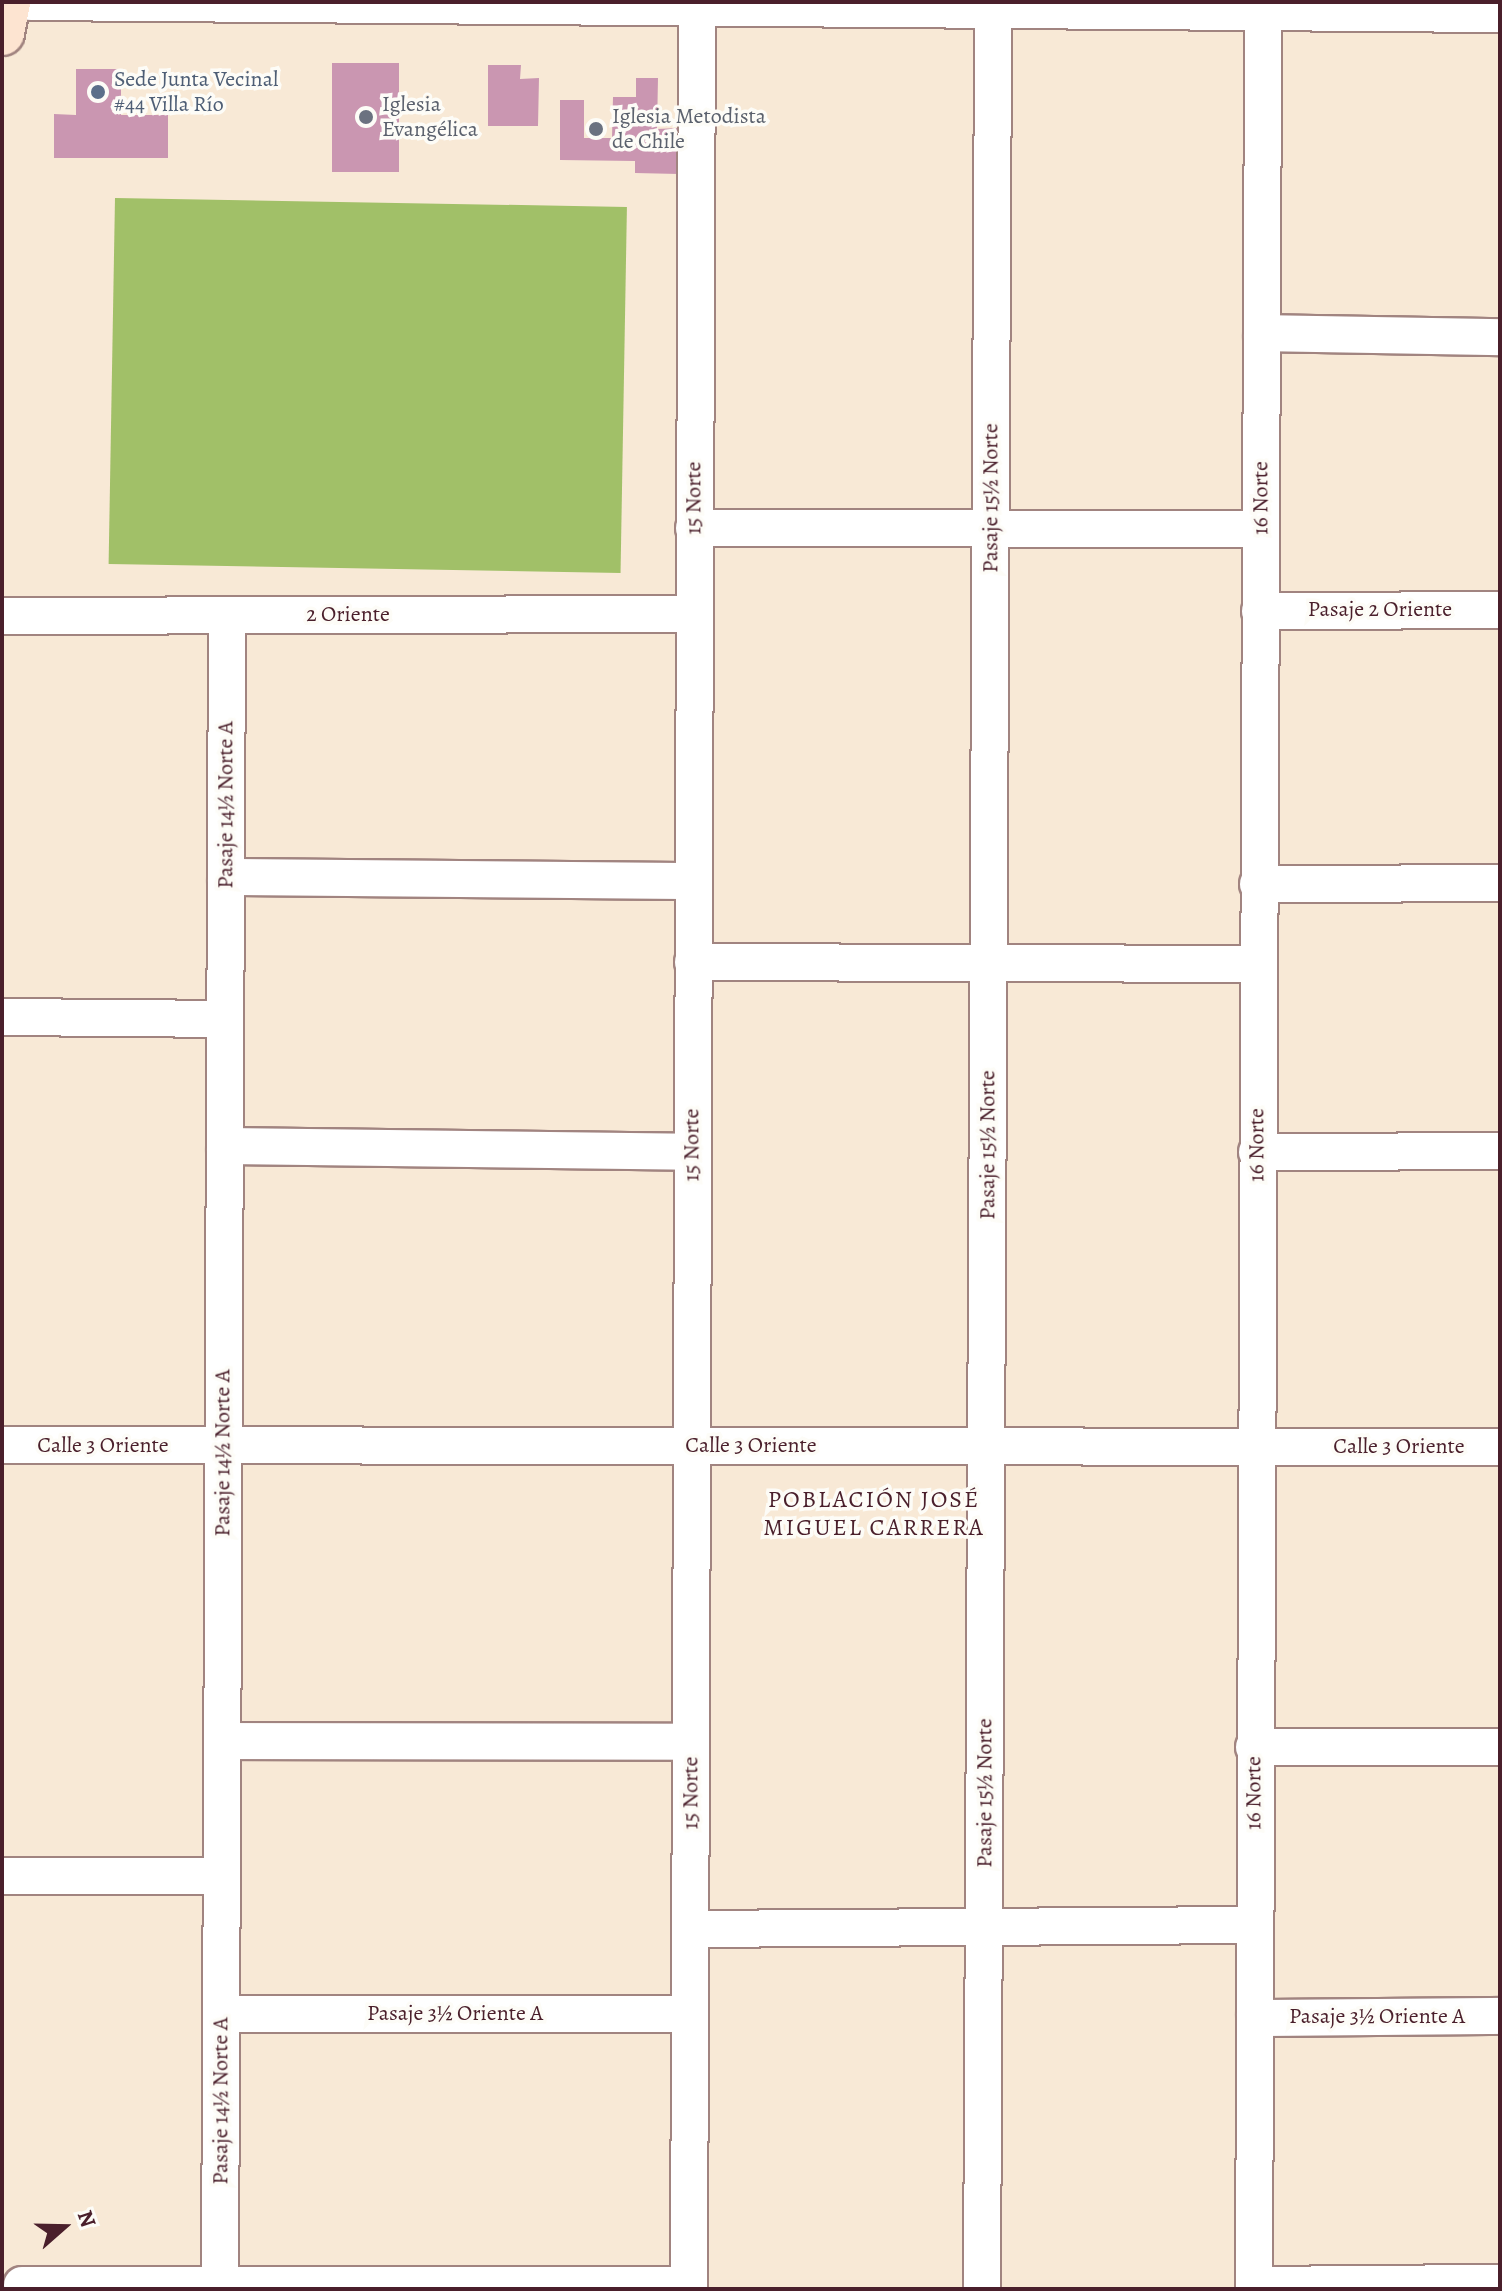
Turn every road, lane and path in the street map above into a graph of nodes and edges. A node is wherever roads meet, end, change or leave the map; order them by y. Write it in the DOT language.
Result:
graph roads {
  1 [pos="8,2"];
  2 [pos="31,2"];
  3 [pos="697,6"];
  4 [pos="993,7"];
  5 [pos="1263,8"];
  6 [pos="1500,14"];
  7 [pos="2,33"];
  8 [pos="1262,333"];
  9 [pos="1500,337"];
  10 [pos="694,528"];
  11 [pos="990,528"];
  12 [pos="1261,529"];
  13 [pos="1500,610"];
  14 [pos="1260,611"];
  15 [pos="694,614"];
  16 [pos="2,616"];
  17 [pos="227,616"];
  18 [pos="226,877"];
  19 [pos="693,881"];
  20 [pos="1500,883"];
  21 [pos="1258,884"];
  22 [pos="693,962"];
  23 [pos="988,963"];
  24 [pos="1258,964"];
  25 [pos="2,1017"];
  26 [pos="225,1019"];
  27 [pos="225,1146"];
  28 [pos="1500,1151"];
  29 [pos="692,1152"];
  30 [pos="1257,1152"];
  31 [pos="2,1445"];
  32 [pos="224,1446"];
  33 [pos="692,1446"];
  34 [pos="986,1446"];
  35 [pos="1255,1447"];
  36 [pos="1500,1447"];
  37 [pos="222,1741"];
  38 [pos="691,1742"];
  39 [pos="1254,1747"];
  40 [pos="1500,1747"];
  41 [pos="2,1876"];
  42 [pos="222,1876"];
  43 [pos="1255,1925"];
  44 [pos="984,1926"];
  45 [pos="690,1929"];
  46 [pos="221,2014"];
  47 [pos="690,2014"];
  48 [pos="1500,2016"];
  49 [pos="1255,2018"];
  50 [pos="17,2282"];
  51 [pos="1500,2283"];
  52 [pos="689,2287"];
  53 [pos="1254,2287"];
  54 [pos="220,2288"];
  55 [pos="982,2289"];
  1 -- 7 [label="street"];
  2 -- 3 [label="street"];
  3 -- 4 [label="street"];
  3 -- 10 [label="street, 15 Norte"];
  4 -- 5 [label="street"];
  4 -- 11 [label="street, Pasaje 15½ Norte"];
  5 -- 6 [label="street"];
  5 -- 8 [label="street, 16 Norte"];
  8 -- 9 [label="street"];
  8 -- 12 [label="street, 16 Norte"];
  10 -- 11 [label="street"];
  10 -- 15 [label="street, 15 Norte"];
  11 -- 12 [label="street"];
  11 -- 23 [label="street, Pasaje 15½ Norte"];
  12 -- 14 [label="street, 16 Norte"];
  13 -- 14 [label="street, Pasaje 2 Oriente"];
  14 -- 21 [label="street, 16 Norte"];
  15 -- 17 [label="street, 2 Oriente"];
  15 -- 19 [label="street, 15 Norte"];
  16 -- 17 [label="street, 2 Oriente"];
  17 -- 18 [label="street, Pasaje 14½ Norte A"];
  18 -- 19 [label="street"];
  18 -- 26 [label="street, Pasaje 14½ Norte A"];
  19 -- 22 [label="street, 15 Norte"];
  20 -- 21 [label="street"];
  21 -- 24 [label="street, 16 Norte"];
  22 -- 23 [label="street"];
  22 -- 29 [label="street, 15 Norte"];
  23 -- 24 [label="street"];
  23 -- 34 [label="street, Pasaje 15½ Norte"];
  24 -- 30 [label="street, 16 Norte"];
  25 -- 26 [label="street"];
  26 -- 27 [label="street, Pasaje 14½ Norte A"];
  27 -- 29 [label="street"];
  27 -- 32 [label="street, Pasaje 14½ Norte A"];
  28 -- 30 [label="street"];
  29 -- 33 [label="street, 15 Norte"];
  30 -- 35 [label="street, 16 Norte"];
  31 -- 32 [label="street, Calle 3 Oriente"];
  32 -- 33 [label="street, Calle 3 Oriente"];
  32 -- 37 [label="street, Pasaje 14½ Norte A"];
  33 -- 34 [label="street, Calle 3 Oriente"];
  33 -- 38 [label="street, 15 Norte"];
  34 -- 35 [label="street, Calle 3 Oriente"];
  34 -- 44 [label="street, Pasaje 15½ Norte"];
  35 -- 36 [label="street, Calle 3 Oriente"];
  35 -- 39 [label="street, 16 Norte"];
  37 -- 38 [label="street"];
  37 -- 42 [label="street, Pasaje 14½ Norte A"];
  38 -- 45 [label="street, 15 Norte"];
  39 -- 40 [label="street"];
  39 -- 43 [label="street, 16 Norte"];
  41 -- 42 [label="street"];
  42 -- 46 [label="street, Pasaje 14½ Norte A"];
  43 -- 44 [label="street"];
  43 -- 49 [label="street, 16 Norte"];
  44 -- 45 [label="street"];
  44 -- 55 [label="street, Pasaje 15½ Norte"];
  45 -- 47 [label="street, 15 Norte"];
  46 -- 47 [label="street, Pasaje 3½ Oriente A"];
  46 -- 54 [label="street, Pasaje 14½ Norte A"];
  47 -- 52 [label="street, 15 Norte"];
  48 -- 49 [label="street, Pasaje 3½ Oriente A"];
  49 -- 53 [label="street, 16 Norte"];
  50 -- 54 [label="street"];
  51 -- 53 [label="street"];
  52 -- 54 [label="street"];
}
